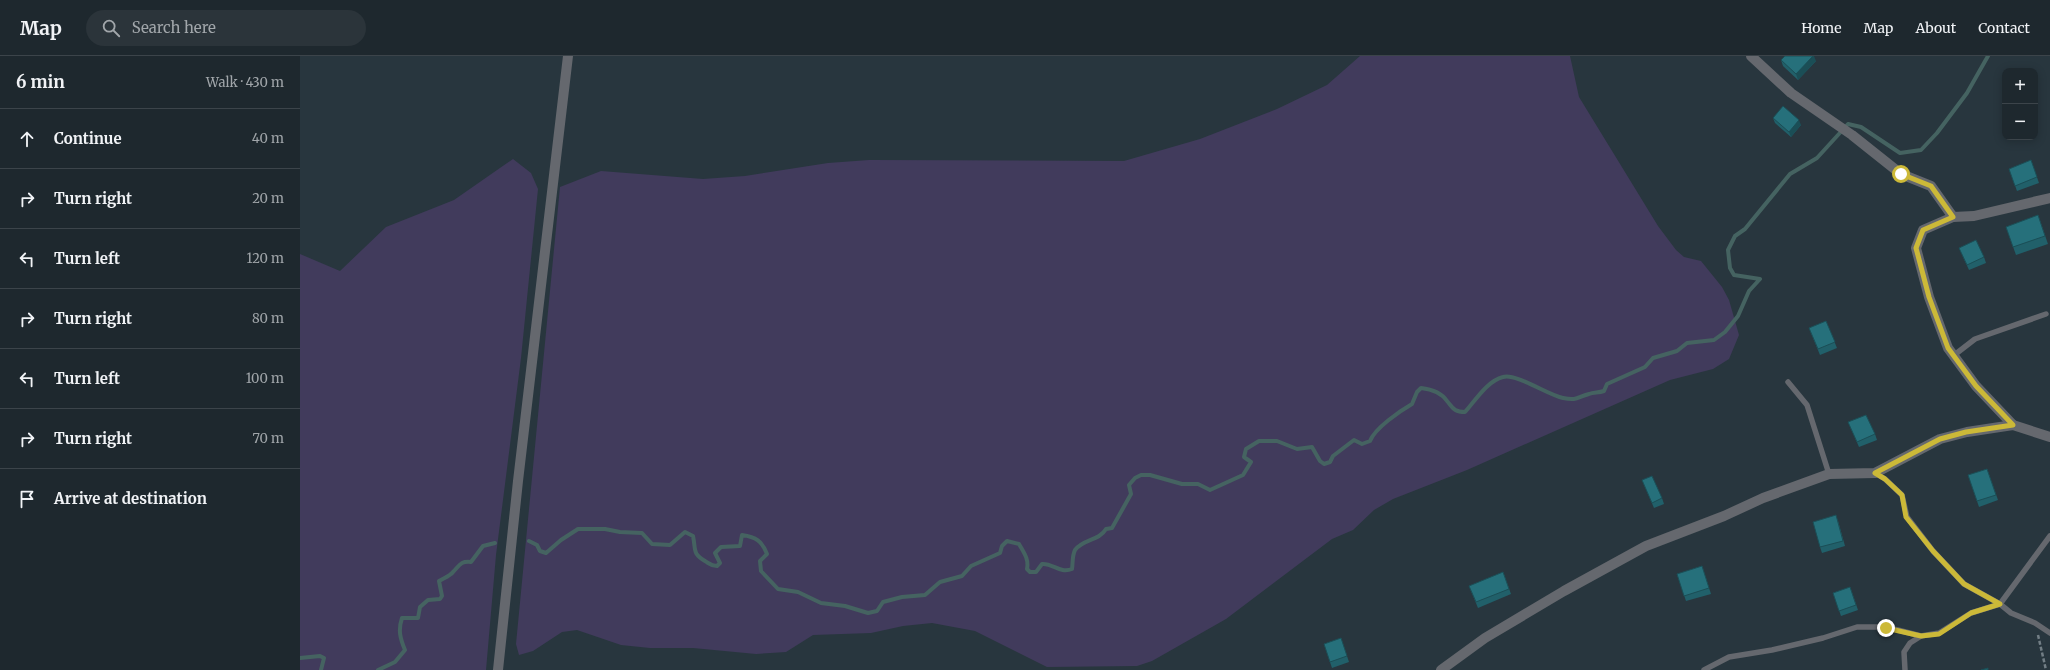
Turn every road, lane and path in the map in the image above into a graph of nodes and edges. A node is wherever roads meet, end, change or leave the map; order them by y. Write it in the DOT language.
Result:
graph roads {
  1 [pos="568,56"];
  2 [pos="1751,56"];
  3 [pos="2050,198"];
  4 [pos="1953,217"];
  5 [pos="2046,314"];
  6 [pos="1953,356"];
  7 [pos="1788,382"];
  8 [pos="2013,425"];
  9 [pos="2050,437"];
  10 [pos="1875,473"];
  11 [pos="1829,474"];
  12 [pos="2050,536"];
  13 [pos="2000,604"];
  14 [pos="2035,623"];
  15 [pos="2050,633"];
  16 [pos="1921,636"];
  17 [pos="498,670"];
  18 [pos="1441,670"];
  19 [pos="1704,670"];
  20 [pos="1905,670"];
  21 [pos="2046,670"];
  1 -- 17 [label="street"];
  2 -- 4 [label="street"];
  3 -- 4 [label="street"];
  4 -- 6 [label="street"];
  5 -- 6 [label="lane"];
  6 -- 8 [label="street"];
  7 -- 11 [label="lane"];
  8 -- 9 [label="street"];
  8 -- 10 [label="street"];
  10 -- 11 [label="street"];
  10 -- 13 [label="lane"];
  11 -- 18 [label="street"];
  12 -- 13 [label="lane"];
  13 -- 14 [label="lane"];
  13 -- 16 [label="lane"];
  14 -- 15 [label="lane"];
  14 -- 21 [label="path"];
  16 -- 19 [label="lane"];
  16 -- 20 [label="lane"];
}
